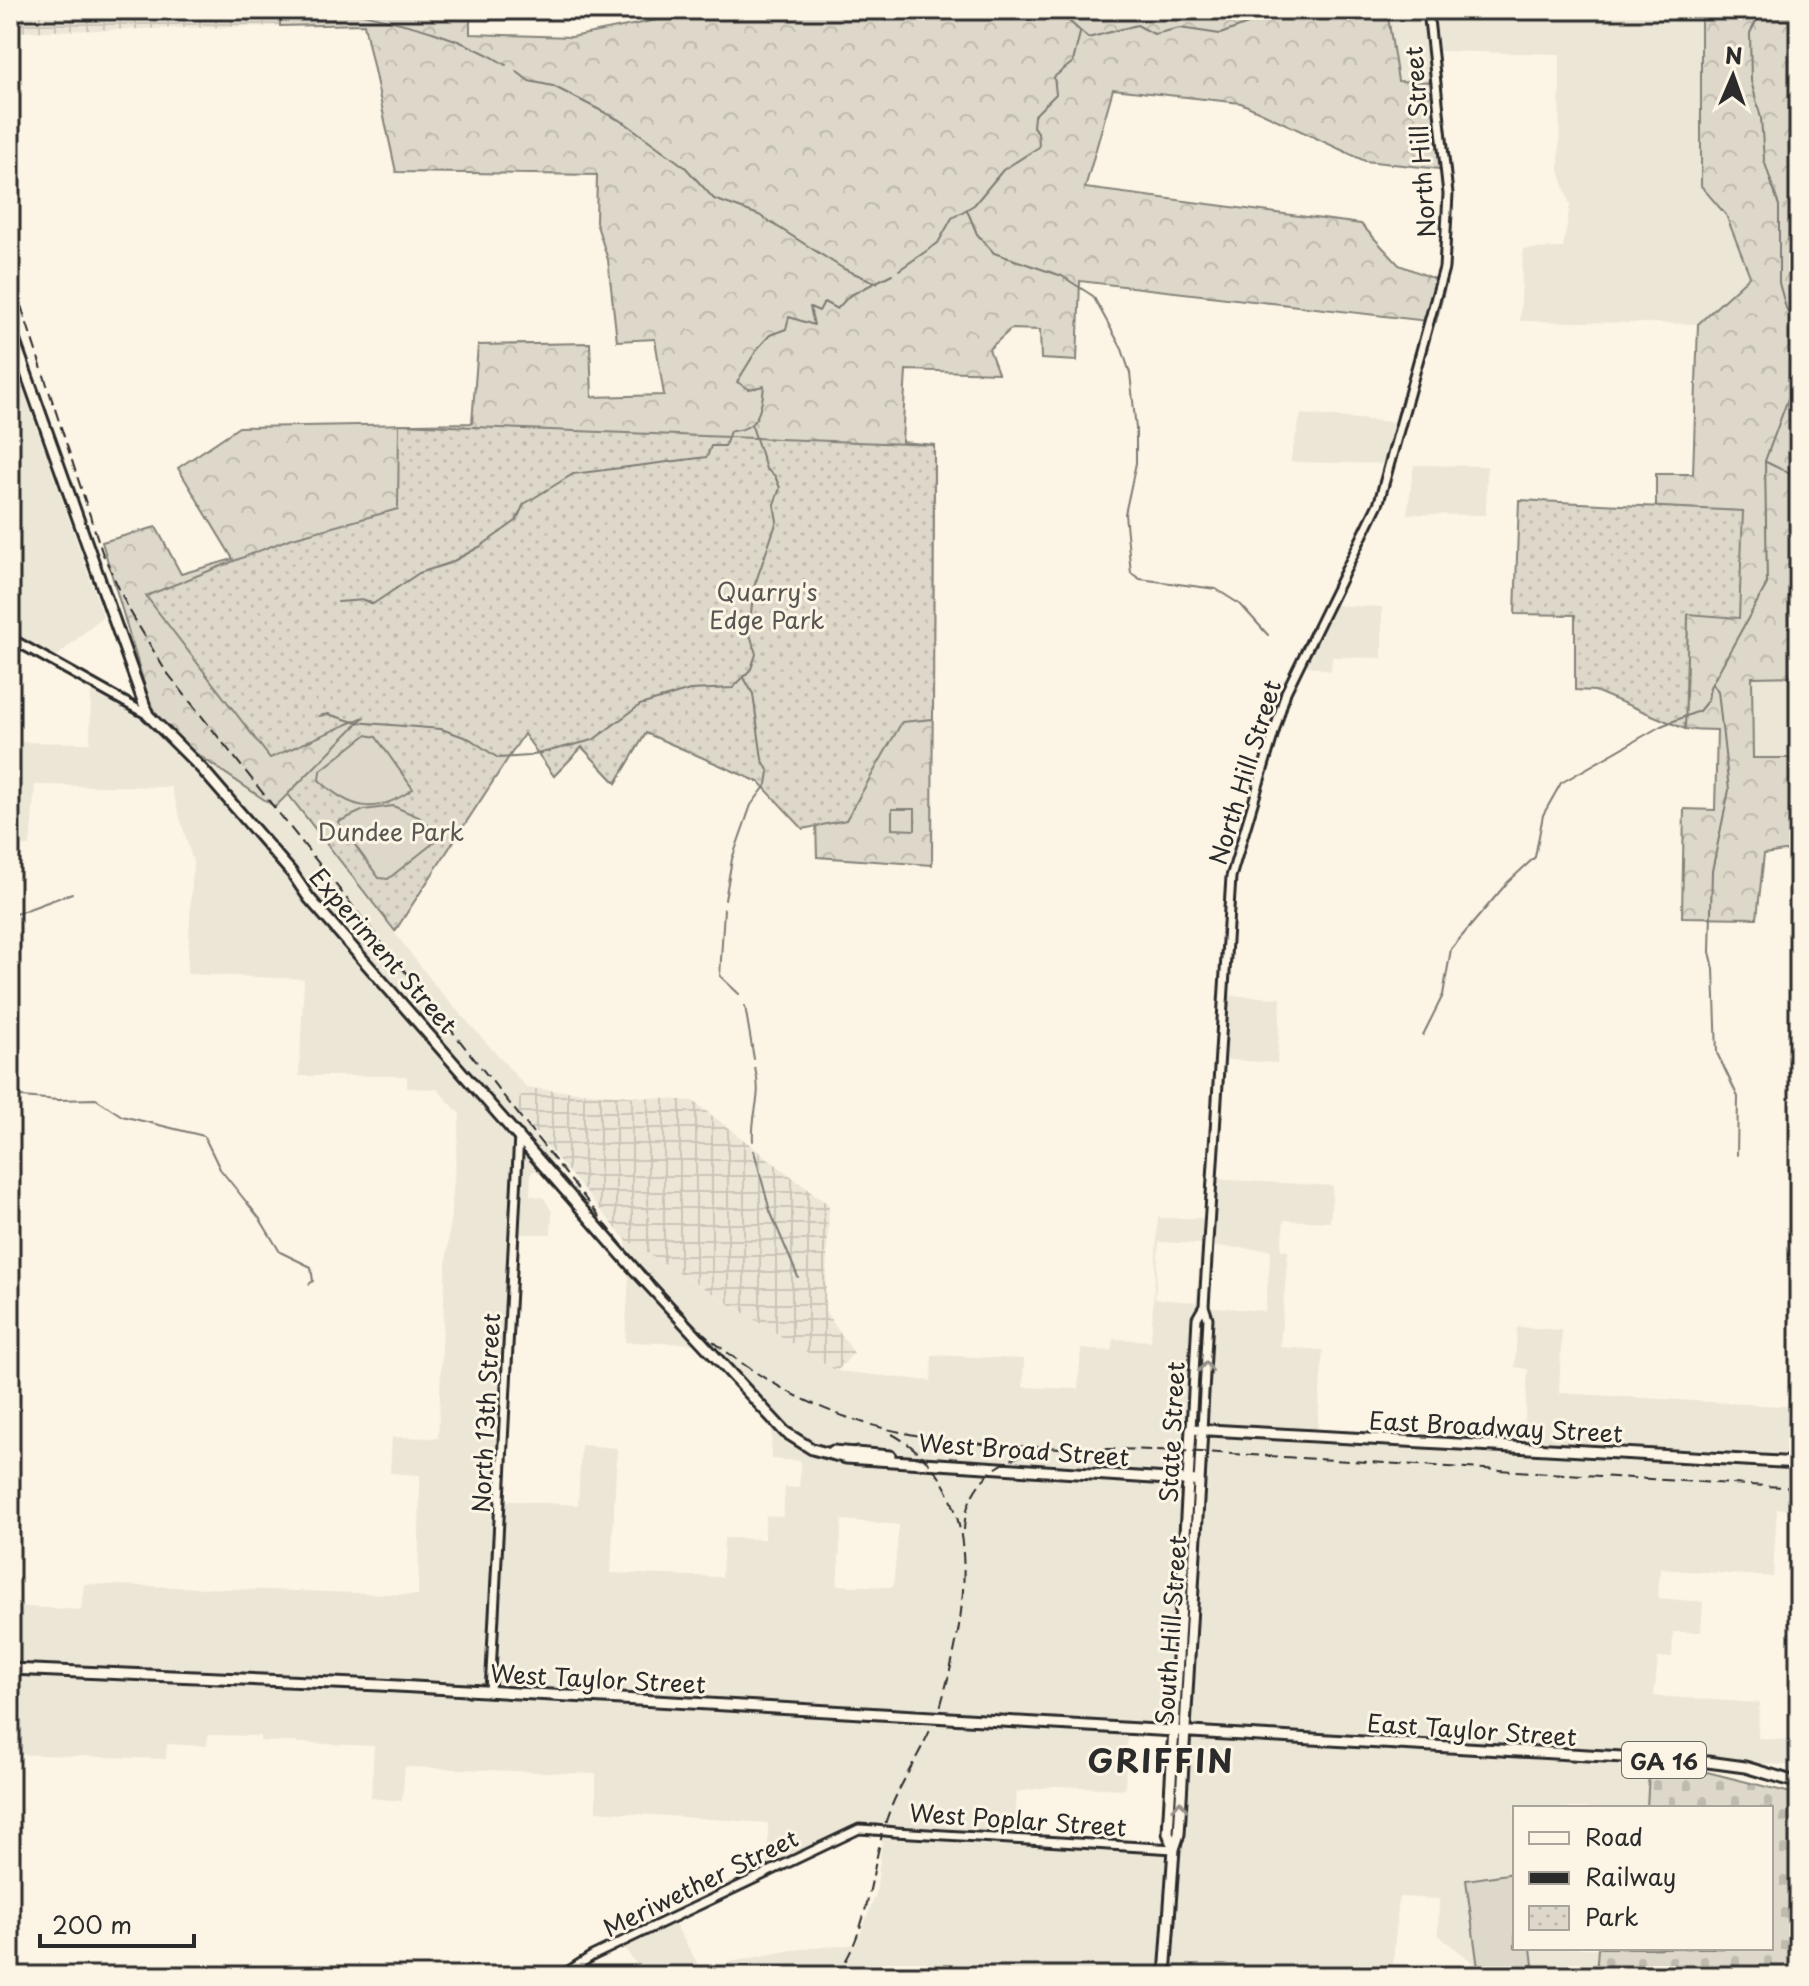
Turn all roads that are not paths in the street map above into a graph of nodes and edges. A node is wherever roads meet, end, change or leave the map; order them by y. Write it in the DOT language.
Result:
graph roads {
  1 [pos="1428,10"];
  2 [pos="10,328"];
  3 [pos="10,638"];
  4 [pos="148,715"];
  5 [pos="519,1135"];
  6 [pos="1204,1306"];
  7 [pos="1191,1429"];
  8 [pos="1202,1430"];
  9 [pos="812,1449"];
  10 [pos="846,1458"];
  11 [pos="924,1463"];
  12 [pos="1799,1463"];
  13 [pos="1188,1480"];
  14 [pos="1199,1481"];
  15 [pos="10,1669"];
  16 [pos="490,1692"];
  17 [pos="1178,1731"];
  18 [pos="1799,1783"];
  19 [pos="859,1829"];
  20 [pos="1174,1849"];
  21 [pos="561,1976"];
  22 [pos="1165,1976"];
  1 -- 6 [label="street, North Hill Street"];
  2 -- 4 [label="main road, Experiment Street"];
  3 -- 4 [label="street"];
  4 -- 5 [label="main road, Experiment Street"];
  5 -- 9 [label="main road, Experiment Street"];
  5 -- 16 [label="street, North 13th Street"];
  6 -- 7 [label="street, State Street"];
  8 -- 6 [label="street, North Hill Street, one-way"];
  7 -- 8 [label="main road, East Broadway Street"];
  7 -- 13 [label="main road, State Street"];
  8 -- 12 [label="main road, East Broadway Street"];
  8 -- 14 [label="main road, South Hill Street"];
  9 -- 10 [label="main road, Experiment Street"];
  9 -- 11 [label="main road"];
  10 -- 11 [label="main road, West Broad Street"];
  11 -- 13 [label="main road, West Broad Street"];
  13 -- 14 [label="main road, West Broad Street"];
  13 -- 17 [label="main road, State Street"];
  14 -- 17 [label="main road, South Hill Street"];
  15 -- 16 [label="main road, West Taylor Street"];
  16 -- 17 [label="main road, West Taylor Street"];
  17 -- 18 [label="main road, East Taylor Street / GA 16"];
  17 -- 20 [label="main road, South Hill Street"];
  19 -- 20 [label="street, West Poplar Street, bridge"];
  19 -- 21 [label="street, Meriwether Street"];
  20 -- 22 [label="main road, South Hill Street"];
}
